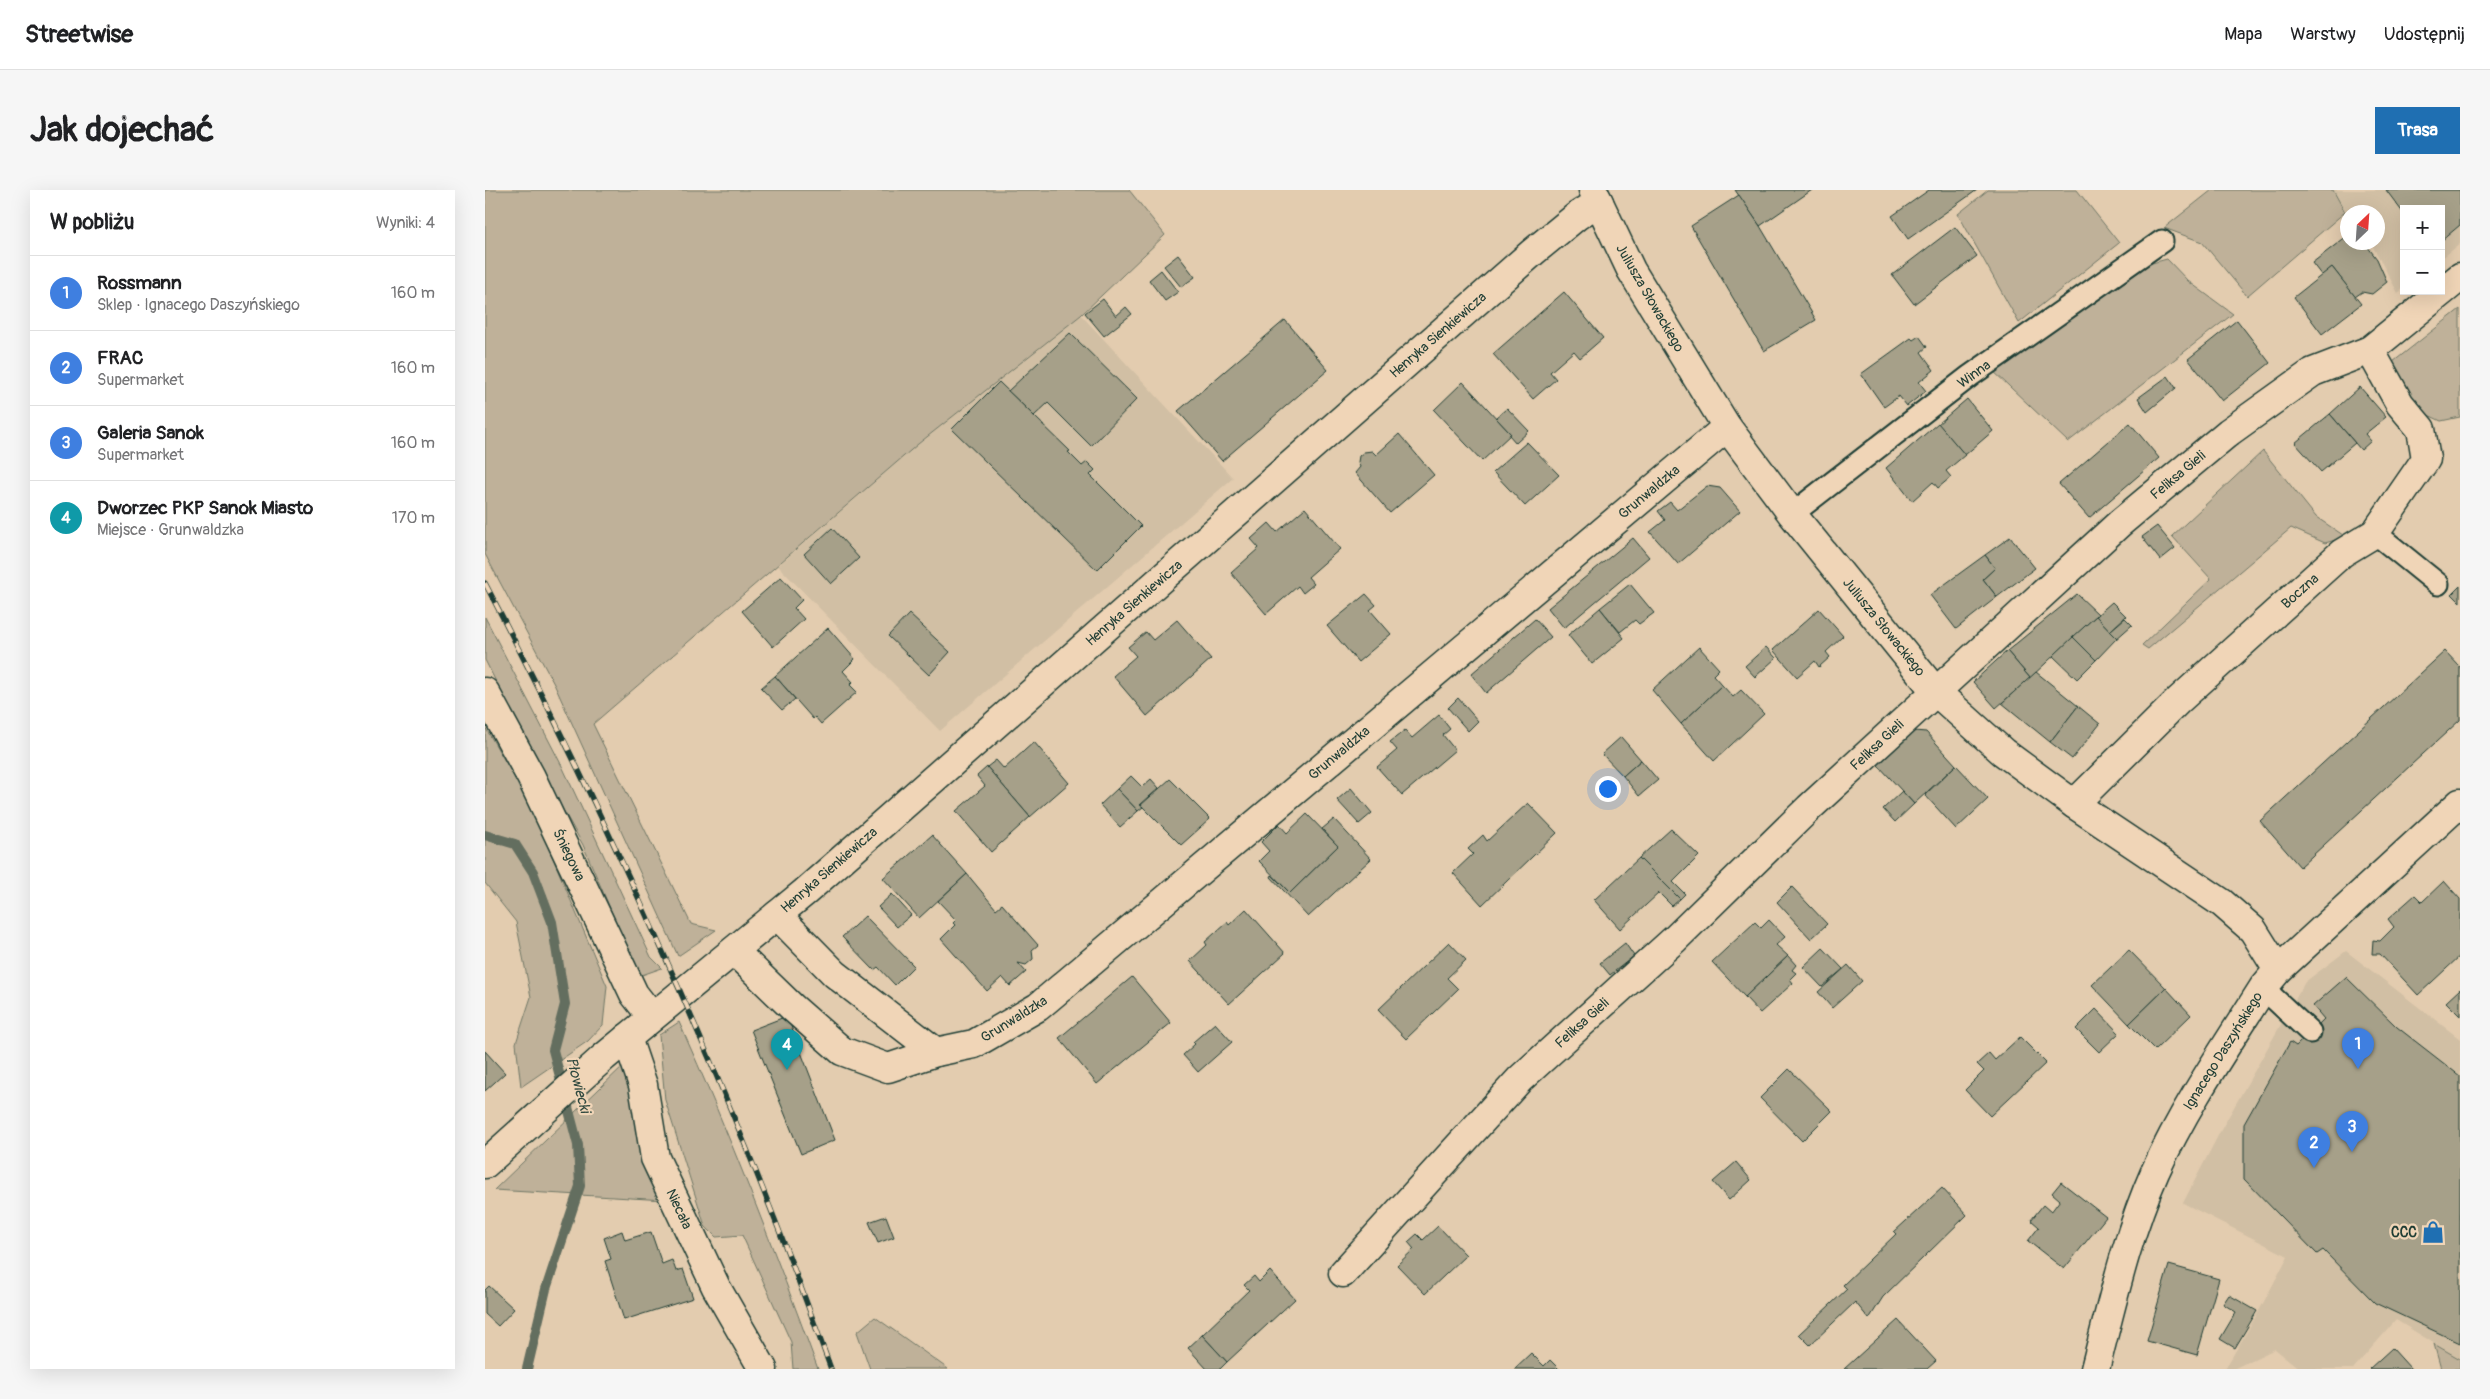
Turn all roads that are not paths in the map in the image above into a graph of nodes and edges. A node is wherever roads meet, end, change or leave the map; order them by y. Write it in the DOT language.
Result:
graph roads {
  1 [pos="1603,194"];
  2 [pos="2162,241"];
  3 [pos="2460,277"];
  4 [pos="2370,350"];
  5 [pos="1727,427"];
  6 [pos="1792,514"];
  7 [pos="2375,532"];
  8 [pos="2438,584"];
  9 [pos="485,692"];
  10 [pos="1935,692"];
  11 [pos="2074,804"];
  12 [pos="2460,804"];
  13 [pos="777,915"];
  14 [pos="734,951"];
  15 [pos="2270,979"];
  16 [pos="652,1017"];
  17 [pos="2310,1032"];
  18 [pos="627,1038"];
  19 [pos="936,1052"];
  20 [pos="485,1164"];
  21 [pos="1343,1273"];
  22 [pos="763,1369"];
  23 [pos="2095,1369"];
  1 -- 5 [label="street, Juliusza Słowackiego"];
  1 -- 13 [label="street, Henryka Sienkiewicza"];
  2 -- 6 [label="lane, Winna"];
  3 -- 4 [label="street, Feliksa Gieli"];
  4 -- 7 [label="street, Boczna"];
  4 -- 10 [label="street, Feliksa Gieli"];
  5 -- 6 [label="street, Juliusza Słowackiego"];
  5 -- 19 [label="street, Grunwaldzka"];
  6 -- 10 [label="street, Juliusza Słowackiego"];
  7 -- 8 [label="lane"];
  7 -- 11 [label="street, Boczna"];
  9 -- 16 [label="street, Śniegowa"];
  10 -- 11 [label="street, Juliusza Słowackiego"];
  10 -- 21 [label="street, Feliksa Gieli"];
  11 -- 15 [label="street, Juliusza Słowackiego"];
  12 -- 15 [label="street, Ignacego Daszyńskiego"];
  13 -- 14 [label="street, Henryka Sienkiewicza"];
  13 -- 19 [label="street"];
  14 -- 16 [label="street, Henryka Sienkiewicza"];
  14 -- 19 [label="street, Grunwaldzka"];
  15 -- 17 [label="lane"];
  15 -- 23 [label="street, Ignacego Daszyńskiego"];
  16 -- 18 [label="street, Henryka Sienkiewicza"];
  18 -- 20 [label="street, Henryka Sienkiewicza"];
  18 -- 22 [label="street, Niecała"];
}
